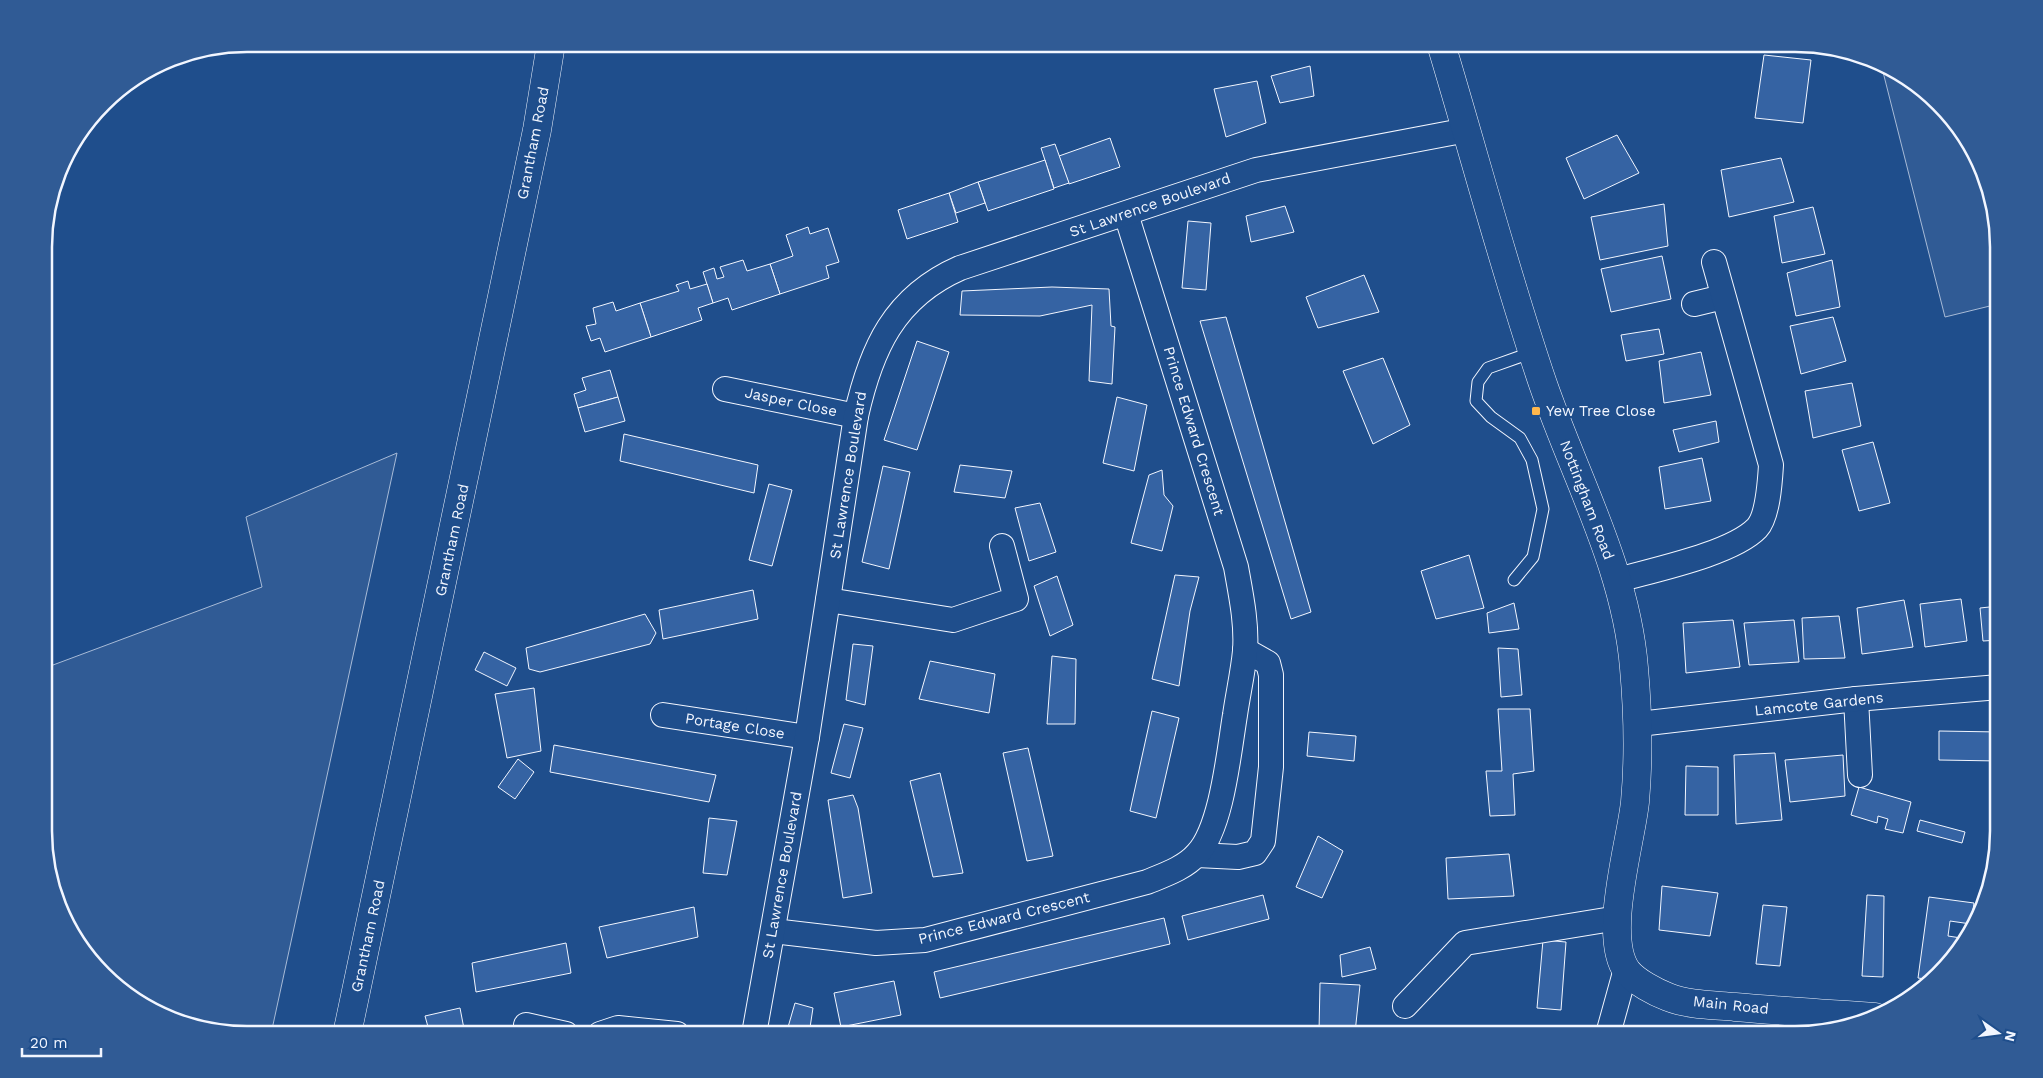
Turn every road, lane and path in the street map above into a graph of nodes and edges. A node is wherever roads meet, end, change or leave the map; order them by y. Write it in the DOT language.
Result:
graph roads {
  1 [pos="550,52"];
  2 [pos="1443,52"];
  3 [pos="1467,130"];
  4 [pos="1126,214"];
  5 [pos="1714,262"];
  6 [pos="1723,297"];
  7 [pos="1694,304"];
  8 [pos="1533,352"];
  9 [pos="725,389"];
  10 [pos="856,416"];
  11 [pos="1002,546"];
  12 [pos="1514,580"];
  13 [pos="1618,580"];
  14 [pos="828,600"];
  15 [pos="1245,650"];
  16 [pos="1990,688"];
  17 [pos="1856,699"];
  18 [pos="663,715"];
  19 [pos="1639,724"];
  20 [pos="806,737"];
  21 [pos="1860,775"];
  22 [pos="1197,855"];
  23 [pos="1618,918"];
  24 [pos="773,931"];
  25 [pos="1626,969"];
  26 [pos="1405,1006"];
  27 [pos="1856,1016"];
  28 [pos="349,1026"];
  29 [pos="755,1026"];
  30 [pos="1610,1026"];
  1 -- 28 [label="main road, Grantham Road"];
  2 -- 3 [label="main road, Nottingham Road"];
  3 -- 4 [label="street, St Lawrence Boulevard"];
  3 -- 8 [label="main road, Nottingham Road"];
  4 -- 10 [label="street, St Lawrence Boulevard"];
  4 -- 15 [label="street, Prince Edward Crescent"];
  5 -- 6 [label="street"];
  6 -- 7 [label="street"];
  6 -- 13 [label="street"];
  8 -- 12 [label="lane"];
  8 -- 13 [label="main road, Nottingham Road"];
  9 -- 10 [label="street, Jasper Close"];
  10 -- 14 [label="street, St Lawrence Boulevard"];
  11 -- 14 [label="street"];
  13 -- 19 [label="main road, Nottingham Road"];
  14 -- 20 [label="street, St Lawrence Boulevard"];
  15 -- 22 [label="street, Prince Edward Crescent"];
  15 -- 22 [label="street"];
  16 -- 17 [label="street, Lamcote Gardens"];
  17 -- 19 [label="street, Lamcote Gardens"];
  17 -- 21 [label="street"];
  18 -- 20 [label="street, Portage Close"];
  19 -- 23 [label="main road, Nottingham Road"];
  20 -- 24 [label="street, St Lawrence Boulevard"];
  22 -- 24 [label="street, Prince Edward Crescent"];
  23 -- 25 [label="main road, Nottingham Road"];
  23 -- 26 [label="street"];
  24 -- 29 [label="street, St Lawrence Boulevard"];
  25 -- 27 [label="main road, Main Road"];
  25 -- 30 [label="street"];
}
